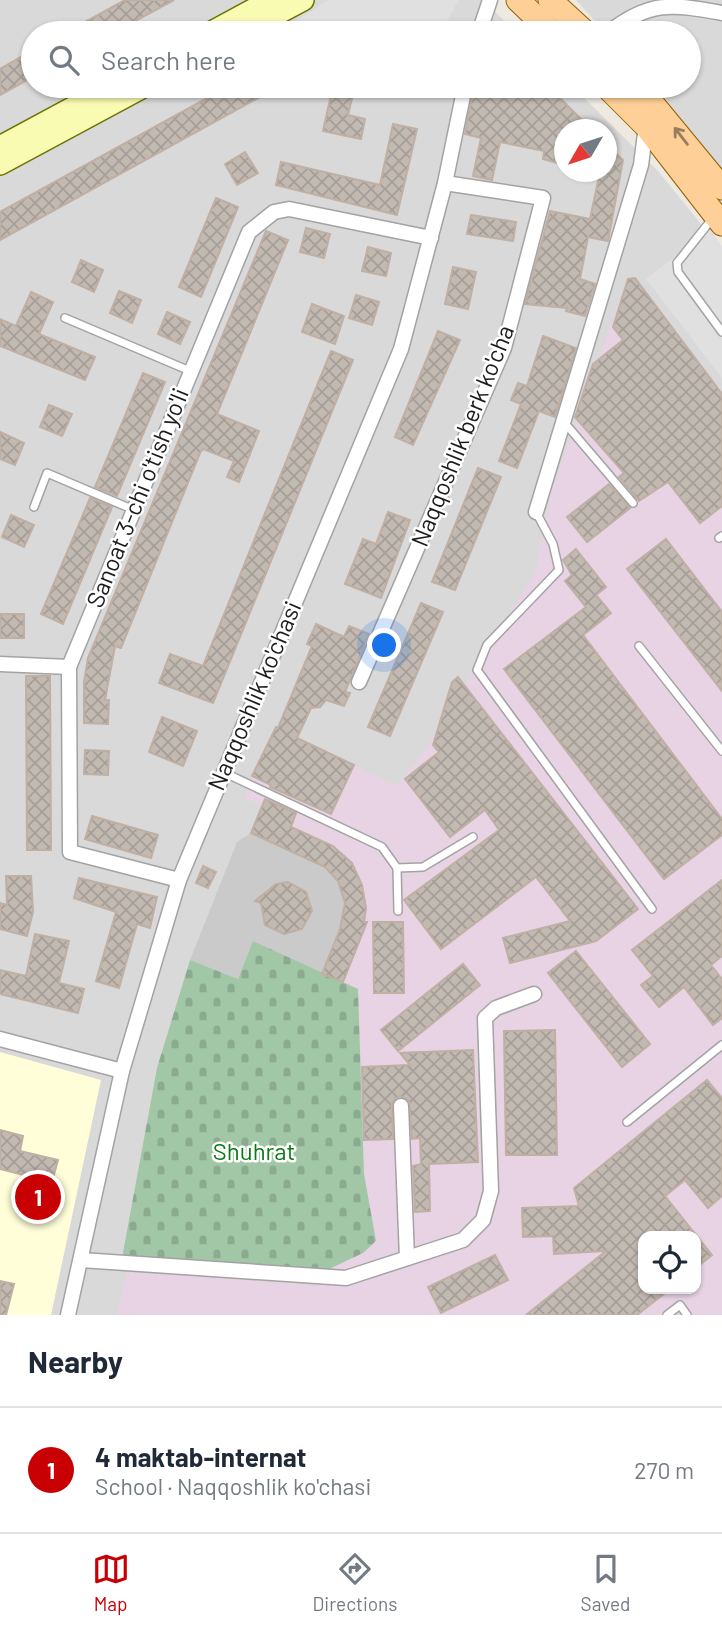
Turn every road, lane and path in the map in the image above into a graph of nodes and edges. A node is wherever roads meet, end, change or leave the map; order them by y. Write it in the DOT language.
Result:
graph roads {
  1 [pos="271,0"];
  2 [pos="303,0"];
  3 [pos="490,0"];
  4 [pos="518,0"];
  5 [pos="550,0"];
  6 [pos="722,13"];
  7 [pos="232,21"];
  8 [pos="264,21"];
  9 [pos="483,21"];
  10 [pos="540,21"];
  11 [pos="573,21"];
  12 [pos="623,21"];
  13 [pos="91,98"];
  14 [pos="123,98"];
  15 [pos="462,98"];
  16 [pos="618,98"];
  17 [pos="648,98"];
  18 [pos="646,126"];
  19 [pos="0,147"];
  20 [pos="0,164"];
  21 [pos="444,183"];
  22 [pos="722,188"];
  23 [pos="720,216"];
  24 [pos="431,238"];
  25 [pos="65,318"];
  26 [pos="722,332"];
  27 [pos="190,371"];
  28 [pos="564,421"];
  29 [pos="633,503"];
  30 [pos="34,507"];
  31 [pos="134,510"];
  32 [pos="536,512"];
  33 [pos="639,646"];
  34 [pos="0,664"];
  35 [pos="69,667"];
  36 [pos="359,682"];
  37 [pos="722,751"];
  38 [pos="223,772"];
  39 [pos="473,836"];
  40 [pos="397,868"];
  41 [pos="179,880"];
  42 [pos="652,909"];
  43 [pos="398,911"];
  44 [pos="534,995"];
  45 [pos="0,1039"];
  46 [pos="722,1045"];
  47 [pos="122,1071"];
  48 [pos="401,1106"];
  49 [pos="627,1122"];
  50 [pos="407,1258"];
  51 [pos="80,1260"];
  52 [pos="68,1315"];
  53 [pos="667,1315"];
  54 [pos="687,1315"];
  1 -- 7 [label="main road"];
  2 -- 8 [label="main road"];
  3 -- 9 [label="street"];
  4 -- 10 [label="main road"];
  5 -- 11 [label="main road"];
  6 -- 12 [label="street"];
  13 -- 19 [label="main road"];
  14 -- 20 [label="main road"];
  15 -- 21 [label="street, Naqqoshlik ko'chasi"];
  16 -- 18 [label="main road"];
  22 -- 17 [label="main road, one-way"];
  18 -- 23 [label="main road"];
  18 -- 28 [label="street"];
  21 -- 24 [label="street, Naqqoshlik ko'chasi"];
  21 -- 36 [label="street, Naqqoshlik berk ko'cha"];
  23 -- 26 [label="lane"];
  24 -- 27 [label="street, Sanoat 3-chi o'tish yo'li"];
  24 -- 38 [label="street, Naqqoshlik ko'chasi"];
  25 -- 27 [label="lane"];
  27 -- 31 [label="street, Sanoat 3-chi o'tish yo'li"];
  28 -- 29 [label="lane"];
  28 -- 32 [label="street"];
  30 -- 31 [label="lane"];
  31 -- 35 [label="street, Sanoat 3-chi o'tish yo'li"];
  32 -- 42 [label="lane"];
  33 -- 37 [label="lane"];
  34 -- 35 [label="street"];
  35 -- 41 [label="street, Sanoat 3-chi o'tish yo'li"];
  38 -- 40 [label="lane"];
  38 -- 41 [label="street, Naqqoshlik ko'chasi"];
  39 -- 40 [label="lane"];
  40 -- 43 [label="lane"];
  41 -- 47 [label="street, Naqqoshlik ko'chasi"];
  44 -- 50 [label="street"];
  45 -- 47 [label="street"];
  46 -- 49 [label="lane"];
  47 -- 51 [label="street, Naqqoshlik ko'chasi"];
  48 -- 50 [label="street"];
  50 -- 51 [label="street"];
  51 -- 52 [label="street, Naqqoshlik ko'chasi"];
  53 -- 54 [label="lane"];
}
